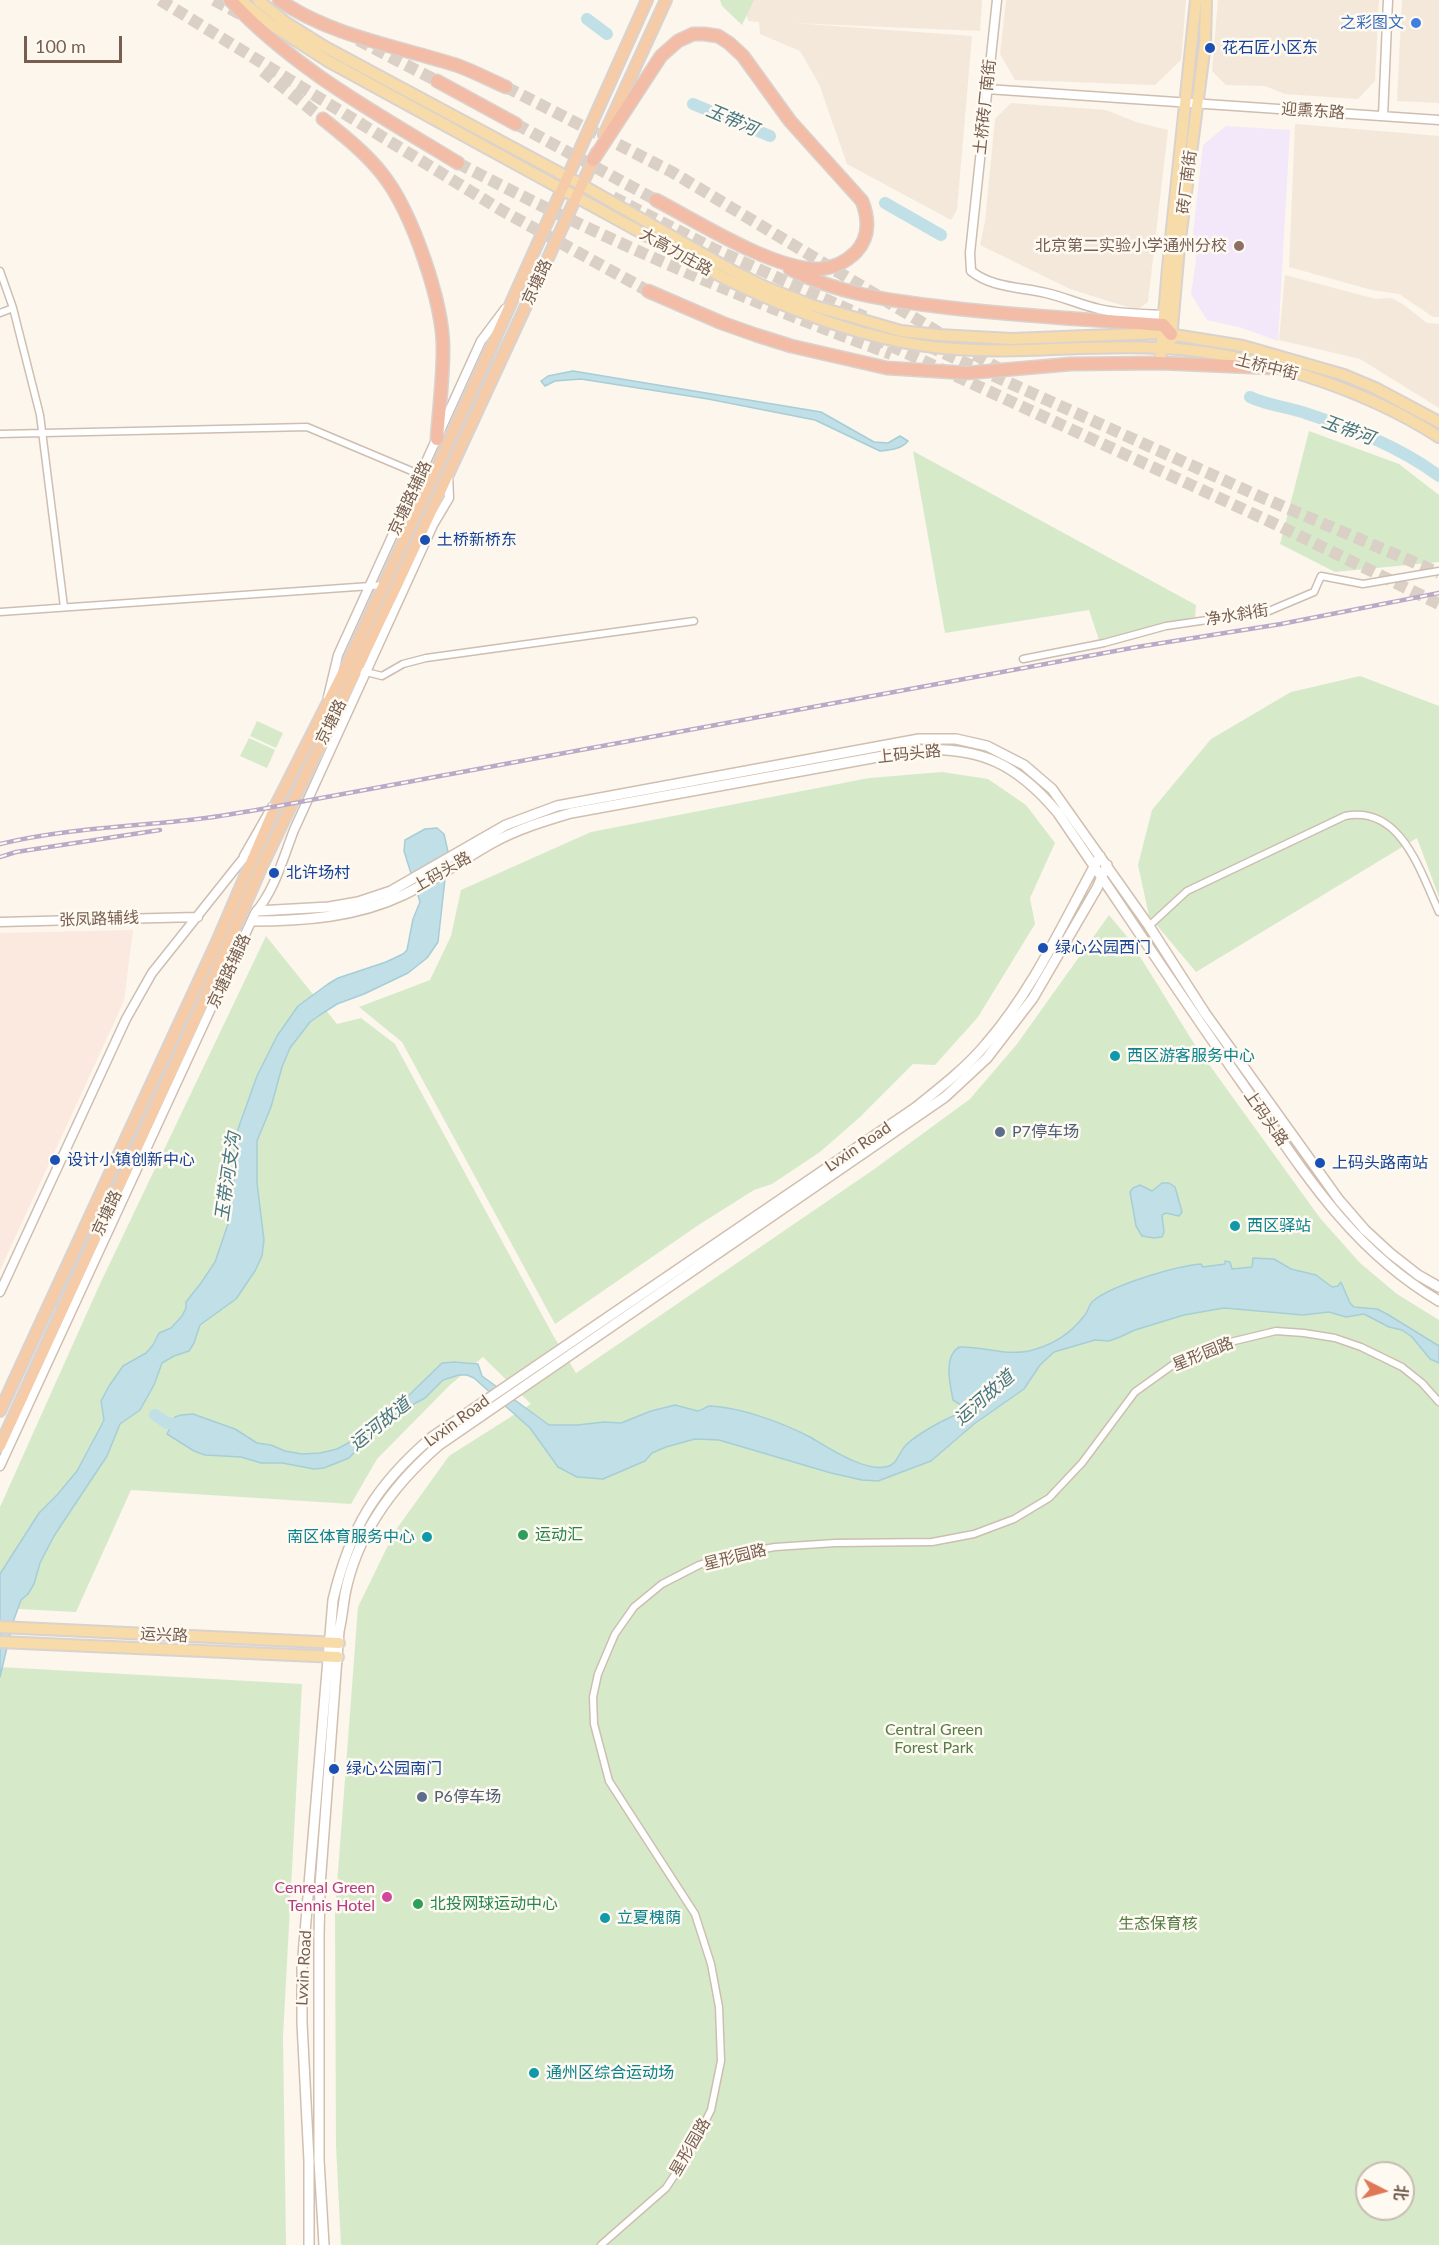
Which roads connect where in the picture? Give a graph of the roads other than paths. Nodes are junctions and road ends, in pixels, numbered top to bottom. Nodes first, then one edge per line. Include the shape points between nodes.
1 (230, 0) edge
2 (240, 0) edge
3 (258, 0) edge
4 (279, 0) edge
5 (647, 0) edge
6 (666, 0) edge
7 (997, 0) edge
8 (1196, 0) edge
9 (1206, 0) edge
10 (1388, 0) edge
11 (437, 81) tunnel mouth
12 (506, 87) tunnel mouth
13 (987, 89) junction
14 (1192, 102) junction
15 (1383, 116) junction
16 (323, 119) tunnel mouth
17 (1439, 120) edge
18 (516, 124) tunnel mouth
19 (593, 159) junction
20 (458, 163) tunnel mouth
21 (568, 178) junction
22 (582, 185) junction
23 (563, 189) junction
24 (576, 197) junction
25 (656, 200) tunnel mouth
26 (761, 255) junction
27 (0, 271) edge
28 (648, 291) tunnel mouth
29 (514, 297) junction
30 (13, 308) junction
31 (0, 313) edge
32 (1165, 327) junction
33 (1166, 348) junction
34 (1165, 363) junction
35 (1275, 368) junction
36 (1439, 422) edge
37 (42, 433) junction
38 (0, 434) edge
39 (1439, 437) edge
40 (437, 439) junction
41 (448, 474) junction
42 (421, 475) junction
43 (408, 502) junction
44 (405, 537) junction
45 (1439, 571) edge
46 (382, 585) junction
47 (397, 585) junction
48 (369, 588) junction
49 (64, 607) junction
50 (0, 612) edge
51 (694, 621) dead end
52 (1023, 659) dead end
53 (361, 671) junction
54 (325, 708) junction
55 (281, 795) junction
56 (604, 802) junction
57 (1076, 831) junction
58 (258, 846) junction
59 (1100, 856) junction
60 (242, 860) junction
61 (1094, 866) junction
62 (1107, 866) junction
63 (1102, 877) junction
64 (1132, 902) junction
65 (1123, 908) junction
66 (257, 911) junction
67 (1439, 912) edge
68 (198, 917) junction
69 (252, 921) junction
70 (0, 922) edge
71 (1149, 926) junction
72 (1339, 1200) junction
73 (1332, 1210) junction
74 (1390, 1253) junction
75 (1384, 1262) junction
76 (1439, 1287) edge
77 (0, 1292) edge
78 (1439, 1301) edge
79 (1439, 1402) edge
80 (0, 1411) edge
81 (0, 1446) edge
82 (0, 1466) edge
83 (0, 1627) edge
84 (6, 1642) edge
85 (333, 1643) junction
86 (332, 1657) junction
87 (309, 2245) edge
88 (324, 2245) edge
89 (601, 2245) edge

1 - 20 highway via 272,42 324,81
2 - 23 main road, 大高力庄路 via 272,26 326,60
3 - 21 main road, 大高力庄路 via 325,47
4 - 12 highway via 321,23 394,49 456,65
5 - 21 highway, 京塘路
6 - 19 highway, 京塘路
7 - 13 street, 土桥砖厂南街
8 - 14 main road, 砖厂南街
9 - 14 main road, 砖厂南街 via 1204,48
10 - 15 street
11 - 18 highway
13 - 14 street, 迎熏东路
13 - 32 street, 土桥砖厂南街 via 971,272 995,283 1059,296
14 - 15 street, 迎熏东路
14 - 32 main road, 砖厂南街
14 - 32 main road, 砖厂南街 via 1179,247
15 - 17 street, 迎熏东路
16 - 40 highway via 363,152 384,176 404,208 418,245 441,323
19 - 22 highway, 京塘路
19 - 26 highway via 661,56 678,40 693,34 718,36 743,56 790,120 862,201 866,212 864,240 842,263 808,268
21 - 22 main road, 大高力庄路
21 - 23 highway, 京塘路
22 - 24 highway, 京塘路
22 - 32 main road, 大高力庄路 via 765,287 890,328 1012,339
23 - 24 main road, 大高力庄路
23 - 29 highway, 京塘路
24 - 33 main road, 大高力庄路 via 757,294 887,339 973,349
24 - 41 highway, 京塘路
25 - 26 highway
26 - 32 highway via 840,290 873,298
27 - 30 street
28 - 34 highway via 756,335 887,368 967,373 1071,364
29 - 40 street, 京塘路辅路 via 481,341
29 - 44 highway, 京塘路
30 - 31 street
30 - 37 street
32 - 33 main road, 砖厂南街
32 - 36 main road, 大高力庄路 via 1313,364 1374,388
33 - 34 main road, 砖厂南街
33 - 35 main road, 土桥中街
34 - 35 highway
35 - 39 main road, 土桥中街 via 1368,400
37 - 38 street
37 - 42 street via 307,427
37 - 49 street
40 - 42 street, 京塘路辅路
41 - 47 highway, 京塘路
41 - 53 street, 京塘路辅路 via 449,498
42 - 43 street, 京塘路辅路
43 - 44 highway
43 - 48 street, 京塘路辅路
44 - 46 highway, 京塘路
45 - 52 street, 净水斜街 via 1363,584 1321,576 1314,592 1269,611 1166,626
46 - 47 street
46 - 48 street
46 - 54 highway, 京塘路
47 - 53 highway, 京塘路
48 - 49 street
48 - 54 street, 京塘路辅路 via 338,655
49 - 50 street
51 - 53 street via 426,658 403,664 382,676
53 - 66 street, 京塘路辅路 via 280,867
53 - 81 highway, 京塘路 via 237,921
54 - 55 highway, 京塘路
55 - 58 highway, 京塘路
55 - 60 street
56 - 57 main road, 上码头路 via 937,738 987,746 1024,765 1052,789
56 - 66 main road, 上码头路 via 557,806 506,825 391,891 358,902
56 - 69 main road, 上码头路 via 517,831 402,896 361,910 306,920
57 - 59 main road, 上码头路
57 - 61 main road, 上码头路
58 - 60 street
58 - 80 highway, 京塘路
59 - 61 main road, Lvxin Road
59 - 62 main road, 上码头路
60 - 68 street
61 - 63 main road, 上码头路
61 - 85 main road, Lvxin Road via 1008,1016 986,1044 942,1086 432,1437 390,1476 351,1541 339,1575 333,1600
62 - 63 main road, Lvxin Road
62 - 64 main road, 上码头路
63 - 65 main road, 上码头路
63 - 85 main road, Lvxin Road via 1033,998 987,1058 945,1097 439,1445 413,1468 383,1503 366,1533 354,1560
64 - 65 main road
64 - 71 main road, 上码头路
65 - 73 main road, 上码头路
66 - 69 street, 京塘路辅路
67 - 71 street via 1408,846 1376,817 1358,813 1188,891
68 - 70 street, 张凤路辅线
68 - 77 street via 152,973 126,1019
69 - 82 street, 京塘路辅路
71 - 72 main road, 上码头路 via 1206,1014
72 - 73 main road via 1338,1207
72 - 74 main road, 上码头路
73 - 75 main road, 上码头路
74 - 75 main road
74 - 76 main road, 上码头路
75 - 78 main road, 上码头路
79 - 89 street, 星形园路 via 1402,1367 1335,1338 1276,1331 1218,1345 1173,1364 1135,1392 1069,1477 1048,1498 1014,1519 974,1534 932,1542 835,1543 730,1555 662,1584 634,1607 615,1634 598,1674 593,1697 594,1724 609,1781 695,1914 711,1964 721,2061 711,2110 690,2152 666,2188
83 - 85 main road, 运兴路
84 - 86 main road, 运兴路
85 - 86 main road, Lvxin Road
86 - 87 main road, Lvxin Road via 302,1968
86 - 88 main road, Lvxin Road via 319,1936

